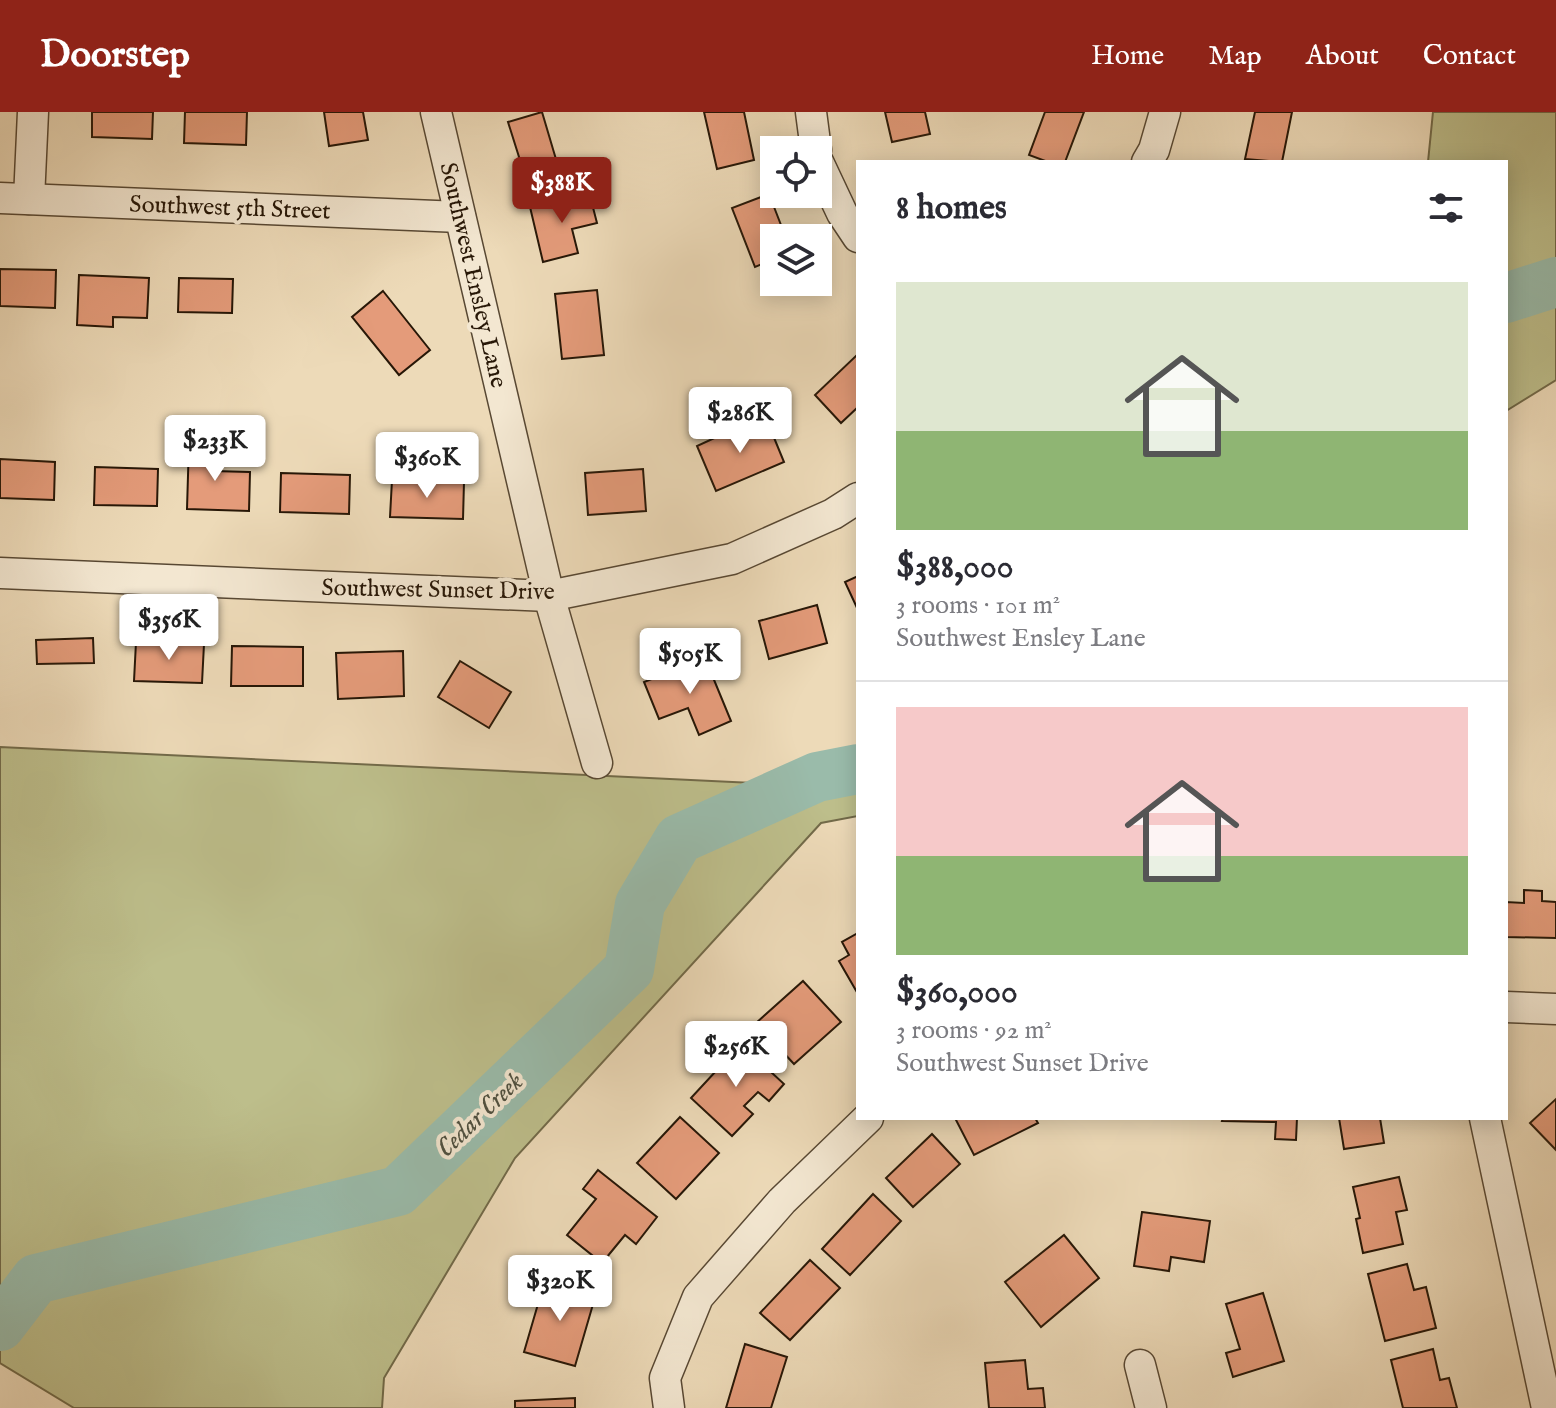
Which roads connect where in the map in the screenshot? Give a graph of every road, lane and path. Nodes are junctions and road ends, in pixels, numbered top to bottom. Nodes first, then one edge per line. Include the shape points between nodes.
1 (33, 112) edge
2 (436, 112) edge
3 (811, 112) edge
4 (1165, 112) edge
5 (814, 136) edge
6 (1148, 160) edge
7 (832, 192) edge
8 (15, 198) edge
9 (460, 217) junction
10 (856, 234) edge
11 (856, 499) edge
12 (0, 573) edge
13 (549, 596) junction
14 (597, 763) dead end
15 (1508, 1007) edge
16 (1556, 1009) edge
17 (866, 1120) edge
18 (1485, 1120) edge
19 (1140, 1365) dead end
20 (669, 1408) edge
21 (1151, 1408) edge
22 (1547, 1408) edge

1 - 8 street
2 - 9 street, Southwest Ensley Lane
3 - 5 street
4 - 6 street
7 - 10 street
8 - 9 street, Southwest 5th Street
9 - 13 street, Southwest Ensley Lane
11 - 13 street, Southwest Sunset Drive via 732,559
12 - 13 street, Southwest Sunset Drive
13 - 14 street, Southwest Ensley Lane
15 - 16 street
17 - 20 street via 782,1201 698,1297 665,1378
18 - 22 street
19 - 21 street

